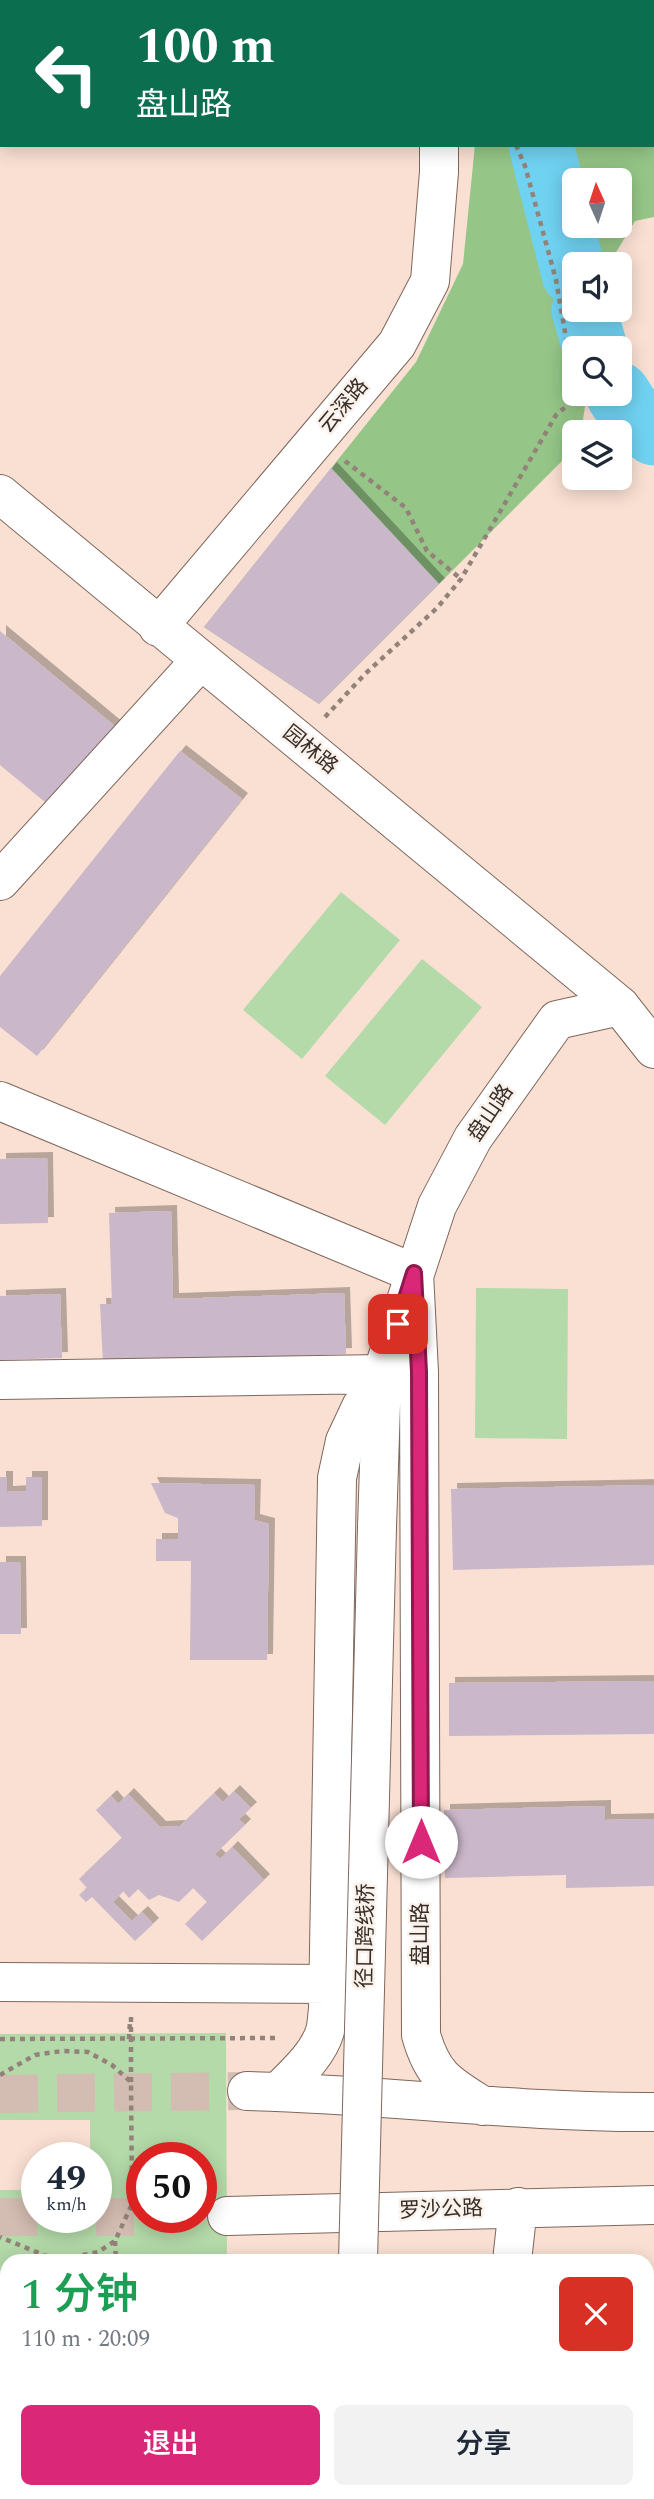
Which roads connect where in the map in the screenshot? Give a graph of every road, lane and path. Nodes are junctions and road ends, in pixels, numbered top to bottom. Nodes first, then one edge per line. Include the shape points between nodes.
1 (439, 147) edge
2 (517, 147) edge
3 (566, 336) edge
4 (567, 406) edge
5 (317, 439) junction
6 (0, 494) edge
7 (461, 579) junction
8 (158, 627) junction
9 (200, 661) junction
10 (301, 743) junction
11 (0, 881) edge
12 (620, 1006) junction
13 (654, 1023) edge
14 (654, 1049) edge
15 (0, 1101) edge
16 (414, 1273) junction
17 (382, 1374) junction
18 (0, 1380) edge
19 (377, 1527) joint
20 (0, 1982) edge
21 (328, 1984) junction
22 (288, 2035) dead end
23 (0, 2039) edge
24 (129, 2039) junction
25 (0, 2076) edge
26 (131, 2082) junction
27 (483, 2106) junction
28 (654, 2112) edge
29 (654, 2205) edge
30 (518, 2207) junction
31 (227, 2216) dead end
32 (0, 2237) edge
33 (115, 2241) junction
34 (41, 2254) edge
35 (88, 2254) edge
36 (116, 2254) edge
37 (358, 2254) edge
38 (513, 2254) edge

1 - 5 street, 云深路 via 430,281 397,344
2 - 3 path via 556,280
4 - 7 path via 556,415
5 - 7 path via 406,508 427,551
5 - 8 street, 云深路
6 - 8 street, 园林路
7 - 10 path
8 - 9 street, 园林路
9 - 10 street, 园林路
9 - 11 street
10 - 12 street, 园林路
12 - 13 street, 园林路
12 - 14 street, 园林路
12 - 16 street, 盘山路 via 557,1020 473,1138 437,1206
15 - 16 street
16 - 17 street, 盘山路
16 - 27 street, 盘山路 via 419,1372 421,2035 427,2057 445,2082
17 - 18 street
17 - 19 street, 盘山路
17 - 21 street via 345,1441 337,1478
19 - 37 street, 径口跨线桥, bridge
20 - 21 street
21 - 27 street via 325,2032 317,2048 298,2072 262,2091
22 - 24 path
23 - 24 path
24 - 26 path, bridge via 131,2017
25 - 26 path, bridge via 35,2055 88,2052
26 - 33 path, bridge via 132,2204
27 - 28 street
29 - 30 street, 罗沙公路
30 - 31 street, 罗沙公路
30 - 38 street
32 - 34 path, bridge
33 - 35 path, bridge
33 - 36 path

